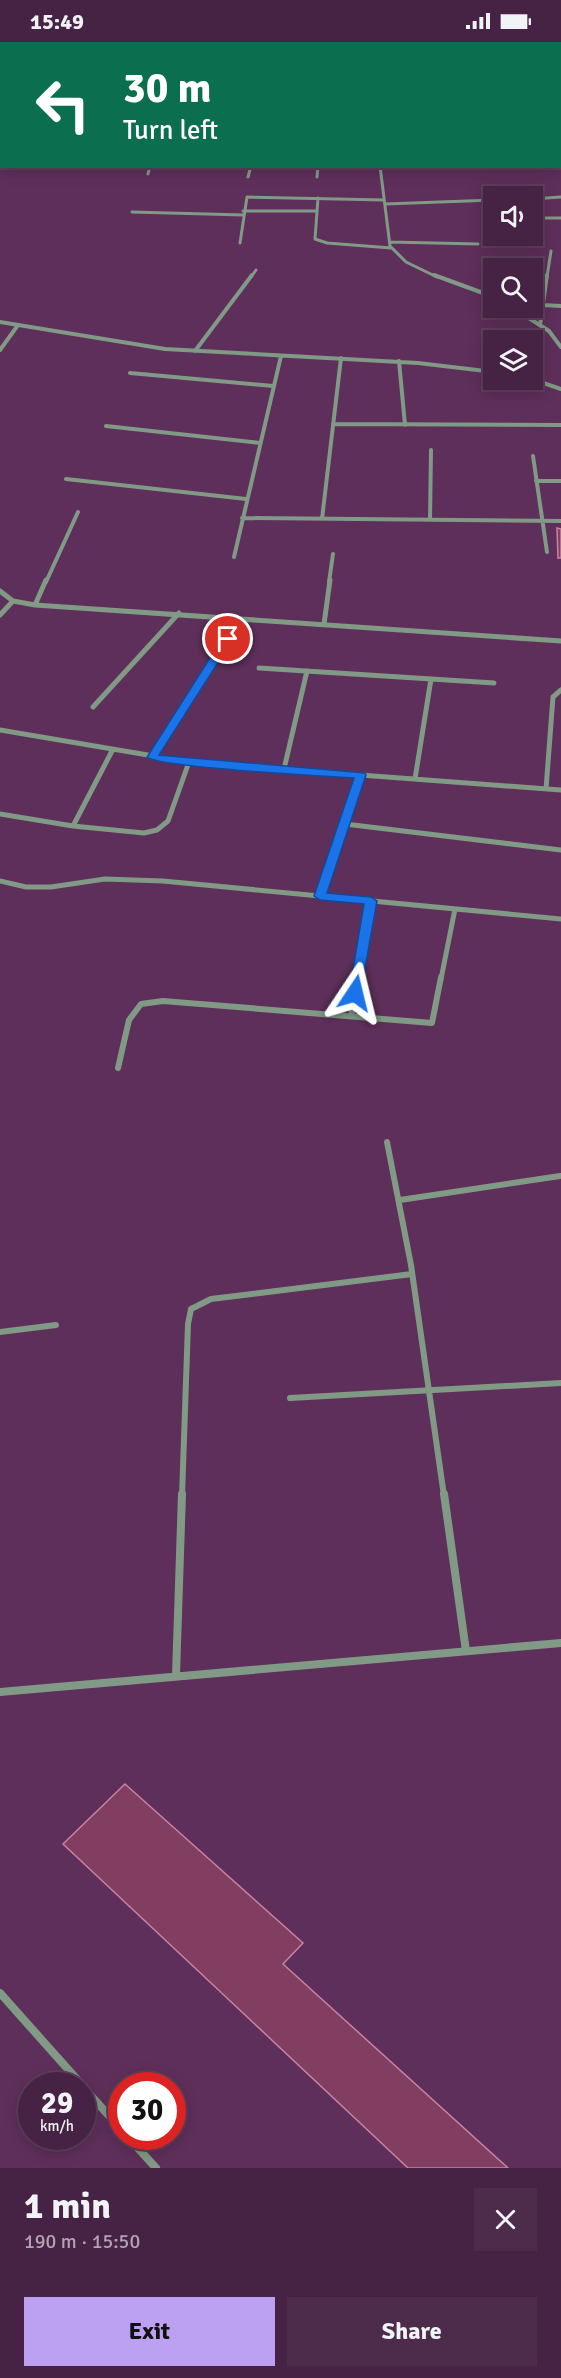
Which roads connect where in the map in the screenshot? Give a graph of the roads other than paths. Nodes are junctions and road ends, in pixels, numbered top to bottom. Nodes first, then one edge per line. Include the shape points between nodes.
1 (150, 168) edge
2 (250, 168) edge
3 (318, 168) edge
4 (380, 168) edge
5 (148, 174) dead end
6 (248, 177) dead end
7 (317, 177) dead end
8 (561, 197) edge
9 (318, 198) junction
10 (543, 198) edge
11 (483, 200) edge
12 (385, 202) junction
13 (315, 211) junction
14 (132, 212) dead end
15 (243, 213) junction
16 (561, 218) edge
17 (543, 219) edge
18 (390, 242) junction
19 (240, 243) dead end
20 (477, 244) dead end
21 (390, 248) junction
22 (551, 251) dead end
23 (256, 270) dead end
24 (483, 293) edge
25 (543, 305) joint
26 (561, 306) edge
27 (529, 318) edge
28 (541, 318) edge
29 (0, 322) edge
30 (18, 325) junction
31 (540, 325) junction
32 (561, 347) edge
33 (0, 350) edge
34 (195, 351) junction
35 (282, 356) junction
36 (341, 358) junction
37 (399, 361) junction
38 (483, 371) edge
39 (130, 373) dead end
40 (543, 383) edge
41 (273, 386) junction
42 (561, 389) edge
43 (333, 424) junction
44 (405, 425) junction
45 (561, 425) edge
46 (106, 426) dead end
47 (260, 443) junction
48 (431, 450) dead end
49 (533, 456) dead end
50 (66, 479) dead end
51 (536, 481) junction
52 (561, 481) edge
53 (246, 499) junction
54 (78, 512) dead end
55 (242, 518) junction
56 (322, 519) junction
57 (430, 520) junction
58 (541, 520) junction
59 (561, 520) edge
60 (547, 552) dead end
61 (333, 554) dead end
62 (234, 557) dead end
63 (0, 591) edge
64 (13, 601) junction
65 (35, 604) junction
66 (179, 613) junction
67 (0, 615) edge
68 (324, 624) junction
69 (228, 639) dead end
70 (561, 641) edge
71 (259, 668) dead end
72 (307, 671) junction
73 (431, 679) junction
74 (494, 683) dead end
75 (561, 690) edge
76 (93, 707) dead end
77 (0, 730) edge
78 (112, 751) junction
79 (152, 757) junction
80 (189, 762) junction
81 (284, 769) junction
82 (361, 775) junction
83 (415, 779) junction
84 (546, 789) junction
85 (561, 790) edge
86 (0, 814) edge
87 (345, 824) junction
88 (73, 826) junction
89 (561, 850) edge
90 (0, 881) edge
91 (320, 896) junction
92 (371, 901) junction
93 (455, 909) junction
94 (561, 919) edge
95 (351, 1016) junction
96 (118, 1068) dead end
97 (387, 1142) dead end
98 (560, 1176) dead end
99 (400, 1200) junction
100 (412, 1274) junction
101 (56, 1325) dead end
102 (0, 1332) edge
103 (561, 1383) edge
104 (429, 1392) junction
105 (290, 1398) dead end
106 (561, 1643) edge
107 (466, 1651) junction
108 (176, 1675) junction
109 (0, 1692) edge
110 (0, 1993) edge
111 (70, 2072) edge
112 (96, 2101) edge
113 (108, 2114) edge
114 (140, 2150) edge
115 (156, 2168) edge

1 - 5 street
2 - 6 street
3 - 7 street
4 - 12 street
8 - 10 street
9 - 12 street
9 - 13 street
9 - 15 street via 247,197
11 - 12 street
12 - 18 street
13 - 15 street
13 - 21 street via 315,239 320,242
14 - 15 street
15 - 19 street
16 - 17 street
18 - 20 street
18 - 21 street
21 - 24 street via 406,262
22 - 25 street
23 - 34 street
25 - 26 street
27 - 31 street
28 - 31 street
29 - 30 street
30 - 33 street
30 - 34 street
31 - 32 street
34 - 35 street
35 - 36 street
35 - 41 street
36 - 37 street
36 - 43 street
37 - 38 street
37 - 44 street
39 - 41 street
40 - 42 street
41 - 47 street
43 - 44 street
43 - 56 street
44 - 45 street
46 - 47 street
47 - 53 street
48 - 57 street
49 - 51 street
50 - 53 street
51 - 52 street
51 - 58 street
53 - 55 street
54 - 65 street
55 - 56 street
55 - 62 street
56 - 57 street
57 - 58 street
58 - 59 street
58 - 60 street
61 - 68 street
63 - 64 street
64 - 65 street
64 - 67 street
65 - 66 street
66 - 68 street
66 - 76 street
68 - 70 street
69 - 79 street
71 - 72 street
72 - 73 street
72 - 81 street
73 - 74 street
73 - 83 street
75 - 84 street via 553,698
77 - 78 street
78 - 79 street
78 - 88 street
79 - 80 street
80 - 81 street
80 - 88 street via 168,821 157,830 144,833
81 - 82 street
82 - 83 street
82 - 87 street
83 - 84 street
84 - 85 street
86 - 88 street
87 - 89 street
87 - 91 street
90 - 91 street via 35,887 105,879 151,881
91 - 92 street
92 - 93 street
92 - 95 street
93 - 94 street
93 - 95 street via 432,1023
95 - 96 street via 163,1001 141,1004 129,1020
97 - 99 street
98 - 99 street
99 - 100 street
100 - 104 street
100 - 108 street via 211,1299 191,1309
101 - 102 street
103 - 104 street
104 - 105 street
104 - 107 street
106 - 107 street
107 - 108 street
108 - 109 street
110 - 111 street
112 - 113 street
114 - 115 street

